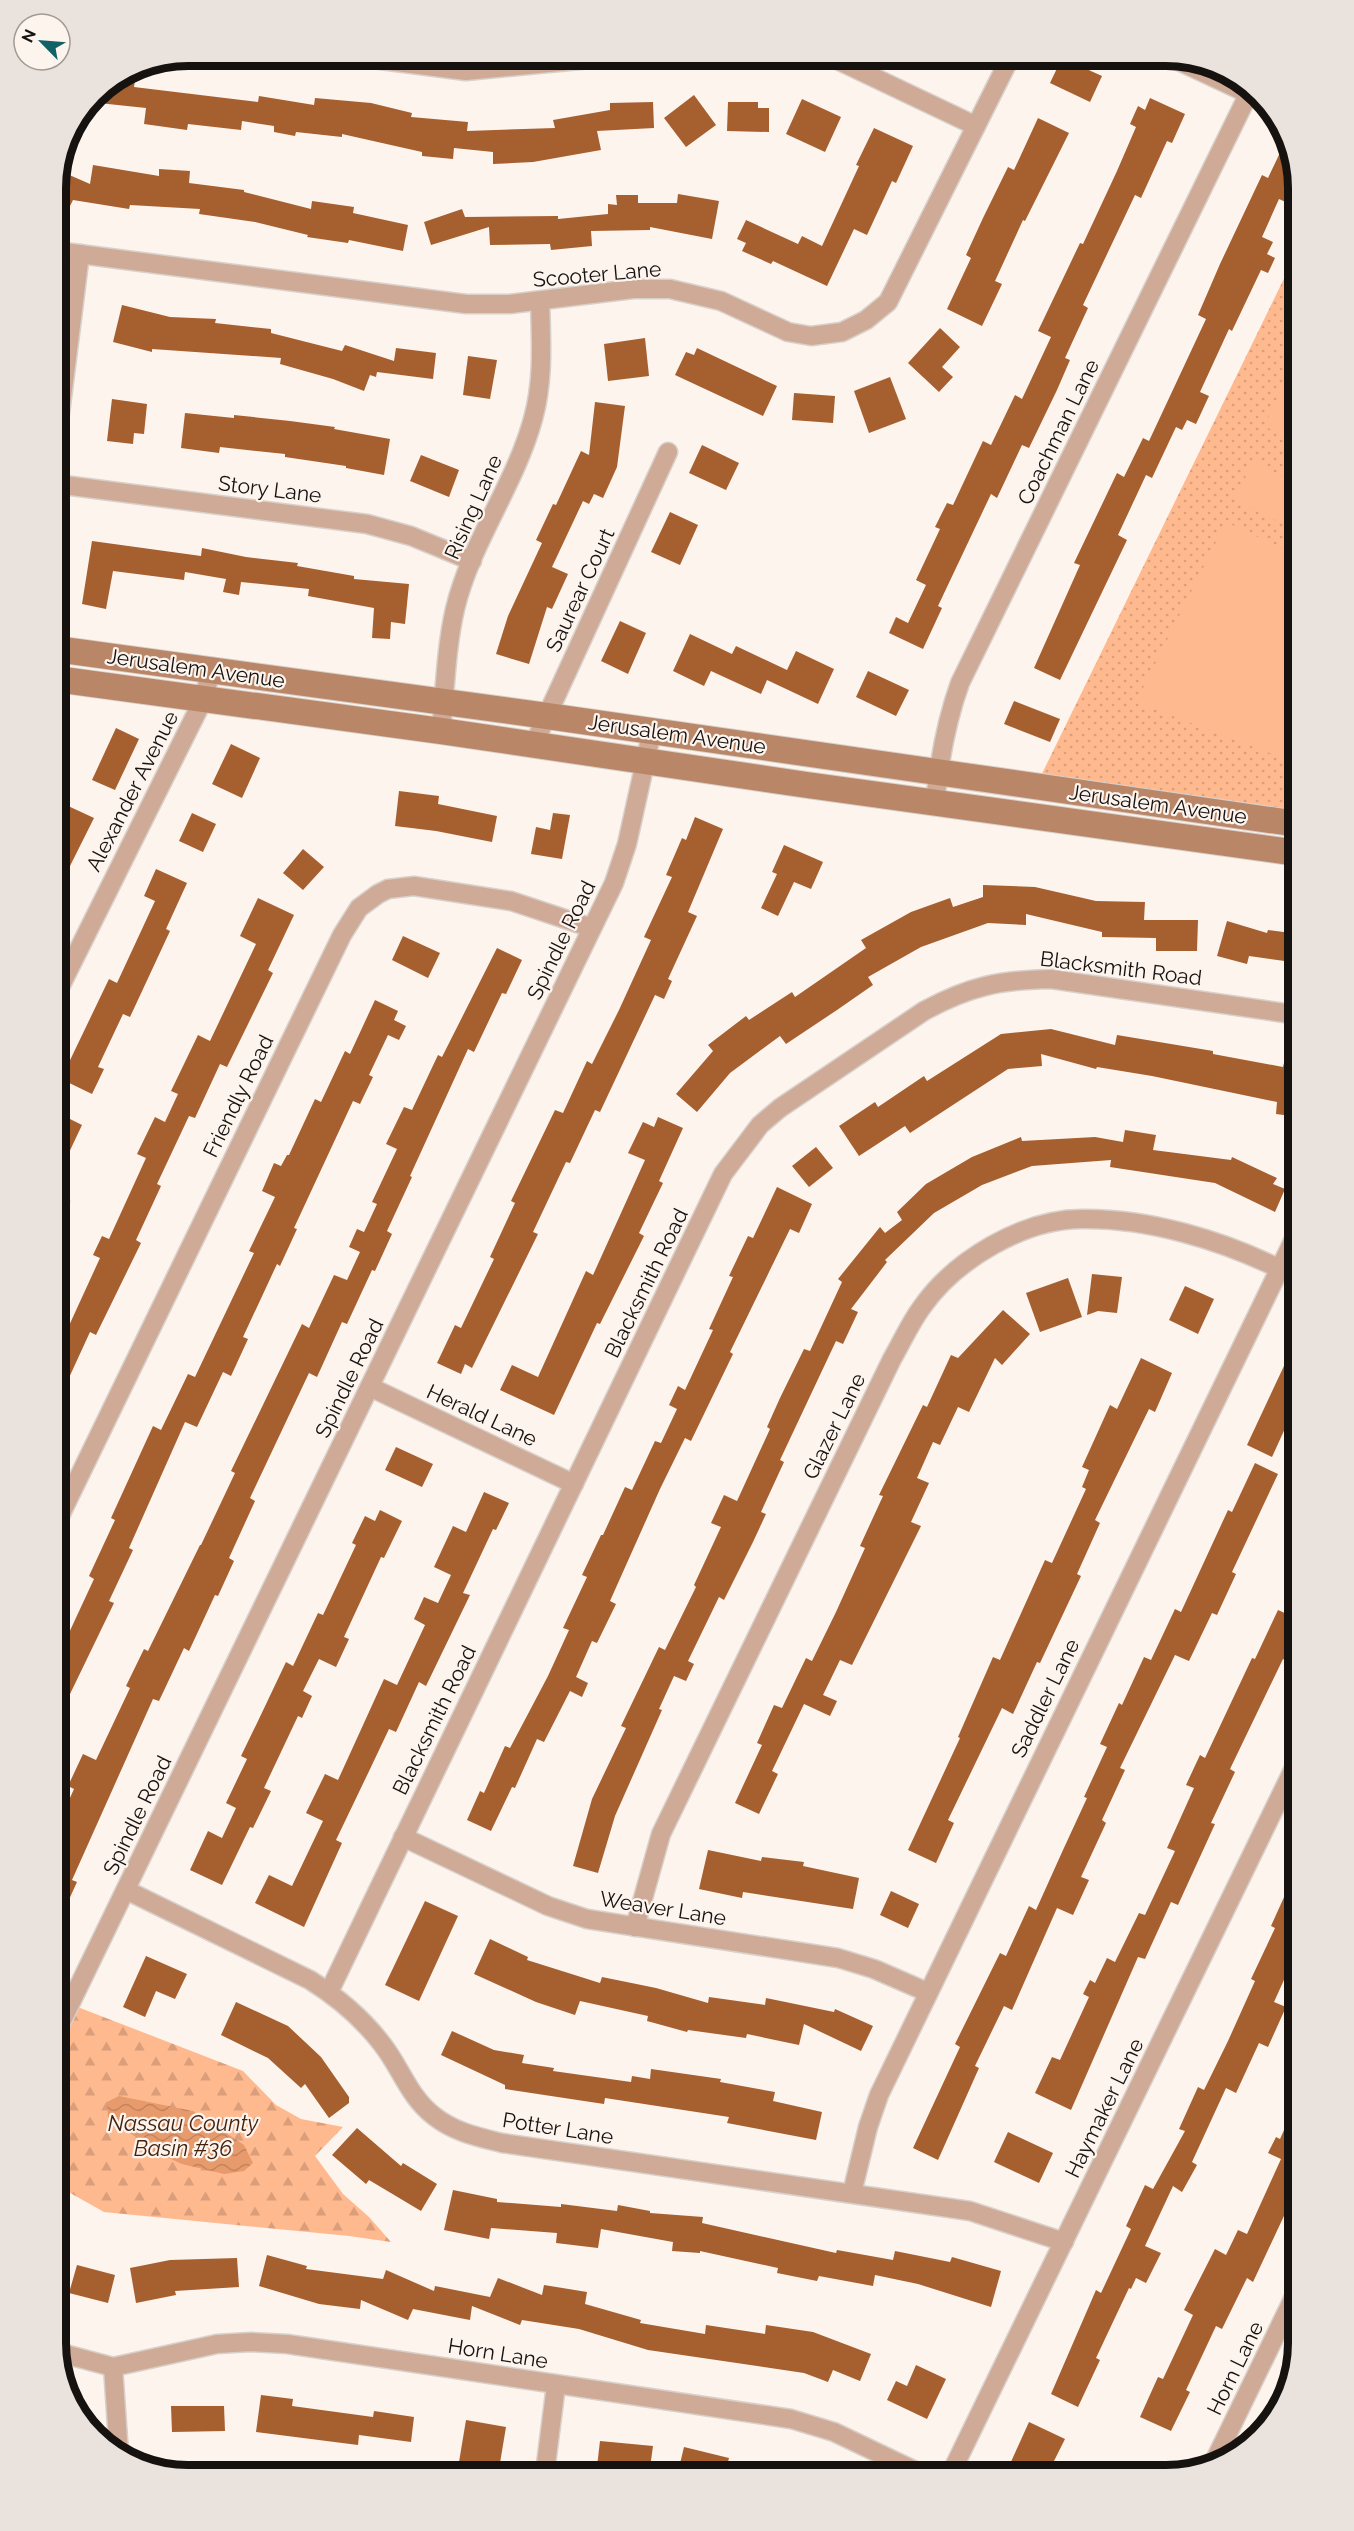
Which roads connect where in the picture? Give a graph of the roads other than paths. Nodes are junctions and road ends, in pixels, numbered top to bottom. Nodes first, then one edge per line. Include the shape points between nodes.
1 (433, 66) edge
2 (502, 66) edge
3 (850, 66) edge
4 (1006, 66) edge
5 (1201, 71) edge
6 (1224, 81) edge
7 (1248, 98) edge
8 (976, 126) junction
9 (66, 252) edge
10 (80, 254) junction
11 (540, 301) junction
12 (66, 365) edge
13 (668, 452) dead end
14 (66, 485) edge
15 (472, 561) junction
16 (66, 650) edge
17 (211, 670) junction
18 (66, 680) edge
19 (204, 698) junction
20 (444, 702) junction
21 (548, 716) junction
22 (441, 731) junction
23 (652, 731) junction
24 (533, 746) junction
25 (644, 762) junction
26 (938, 772) junction
27 (935, 803) junction
28 (1288, 822) edge
29 (1288, 851) edge
30 (592, 928) junction
31 (66, 975) edge
32 (1288, 1013) edge
33 (1288, 1253) edge
34 (1280, 1269) junction
35 (370, 1387) junction
36 (574, 1484) junction
37 (66, 1503) edge
38 (1288, 1783) edge
39 (403, 1837) junction
40 (126, 1890) junction
41 (635, 1927) junction
42 (329, 1992) junction
43 (927, 1992) junction
44 (66, 2013) edge
45 (852, 2193) junction
46 (1064, 2242) junction
47 (1288, 2311) edge
48 (66, 2355) edge
49 (113, 2367) junction
50 (556, 2385) junction
51 (117, 2442) edge
52 (1218, 2453) edge
53 (546, 2465) edge
54 (903, 2465) edge
55 (955, 2465) edge

1 - 2 street via 466,70
3 - 8 street
4 - 8 street, Scooter Lane
5 - 6 street
7 - 26 street, Coachman Lane via 960,683 948,719
8 - 11 street, Scooter Lane via 888,302 866,320 842,332 811,336 788,332 721,301 670,289 633,289
9 - 10 street, Scooter Lane
10 - 11 street, Scooter Lane via 466,304
10 - 12 street
11 - 15 street, Rising Lane via 542,358 533,418
13 - 21 street, Saurear Court
14 - 15 street, Story Lane via 368,524 411,536
15 - 20 street, Rising Lane via 455,608
16 - 17 main road, Jerusalem Avenue
17 - 19 street, Alexander Avenue
17 - 20 main road, Jerusalem Avenue
18 - 19 main road, Jerusalem Avenue
19 - 22 main road, Jerusalem Avenue
19 - 31 street, Alexander Avenue
20 - 21 main road, Jerusalem Avenue
20 - 22 street, Rising Lane
21 - 23 main road, Jerusalem Avenue
21 - 24 street, Saurear Court
22 - 24 main road, Jerusalem Avenue
23 - 25 street, Spindle Road
23 - 26 main road, Jerusalem Avenue
24 - 25 main road, Jerusalem Avenue
25 - 27 main road, Jerusalem Avenue
25 - 30 street, Spindle Road via 627,844
26 - 27 street, Coachman Lane
26 - 28 main road, Jerusalem Avenue
27 - 29 main road, Jerusalem Avenue
30 - 35 street, Spindle Road
30 - 37 street, Friendly Road via 511,901 414,886 388,889 359,908 336,945
32 - 36 street, Blacksmith Road via 1051,979 986,984 924,1011 780,1107 735,1156
33 - 34 street, Saddler Lane
34 - 41 street, Glazer Lane via 1207,1238 1081,1219 1045,1224 999,1241 969,1260 939,1287 921,1307 892,1359 661,1834
34 - 43 street, Saddler Lane
35 - 36 street, Herald Lane
35 - 40 street, Spindle Road
36 - 39 street, Blacksmith Road
38 - 46 street, Haymaker Lane
39 - 41 street, Weaver Lane via 548,1906 587,1919
39 - 42 street, Blacksmith Road
40 - 42 street, Potter Lane
40 - 44 street, Spindle Road
41 - 43 street, Weaver Lane via 838,1958
42 - 45 street, Potter Lane via 383,2045 413,2095 434,2116 462,2132 502,2143
43 - 45 street, Saddler Lane via 879,2095
45 - 46 street, Potter Lane via 970,2211
46 - 55 street, Haymaker Lane
47 - 52 street, Horn Lane
48 - 49 street, Horn Lane
49 - 50 street, Horn Lane via 217,2344 251,2342 287,2344
49 - 51 street
50 - 53 street
50 - 54 street, Horn Lane via 791,2419 834,2432

